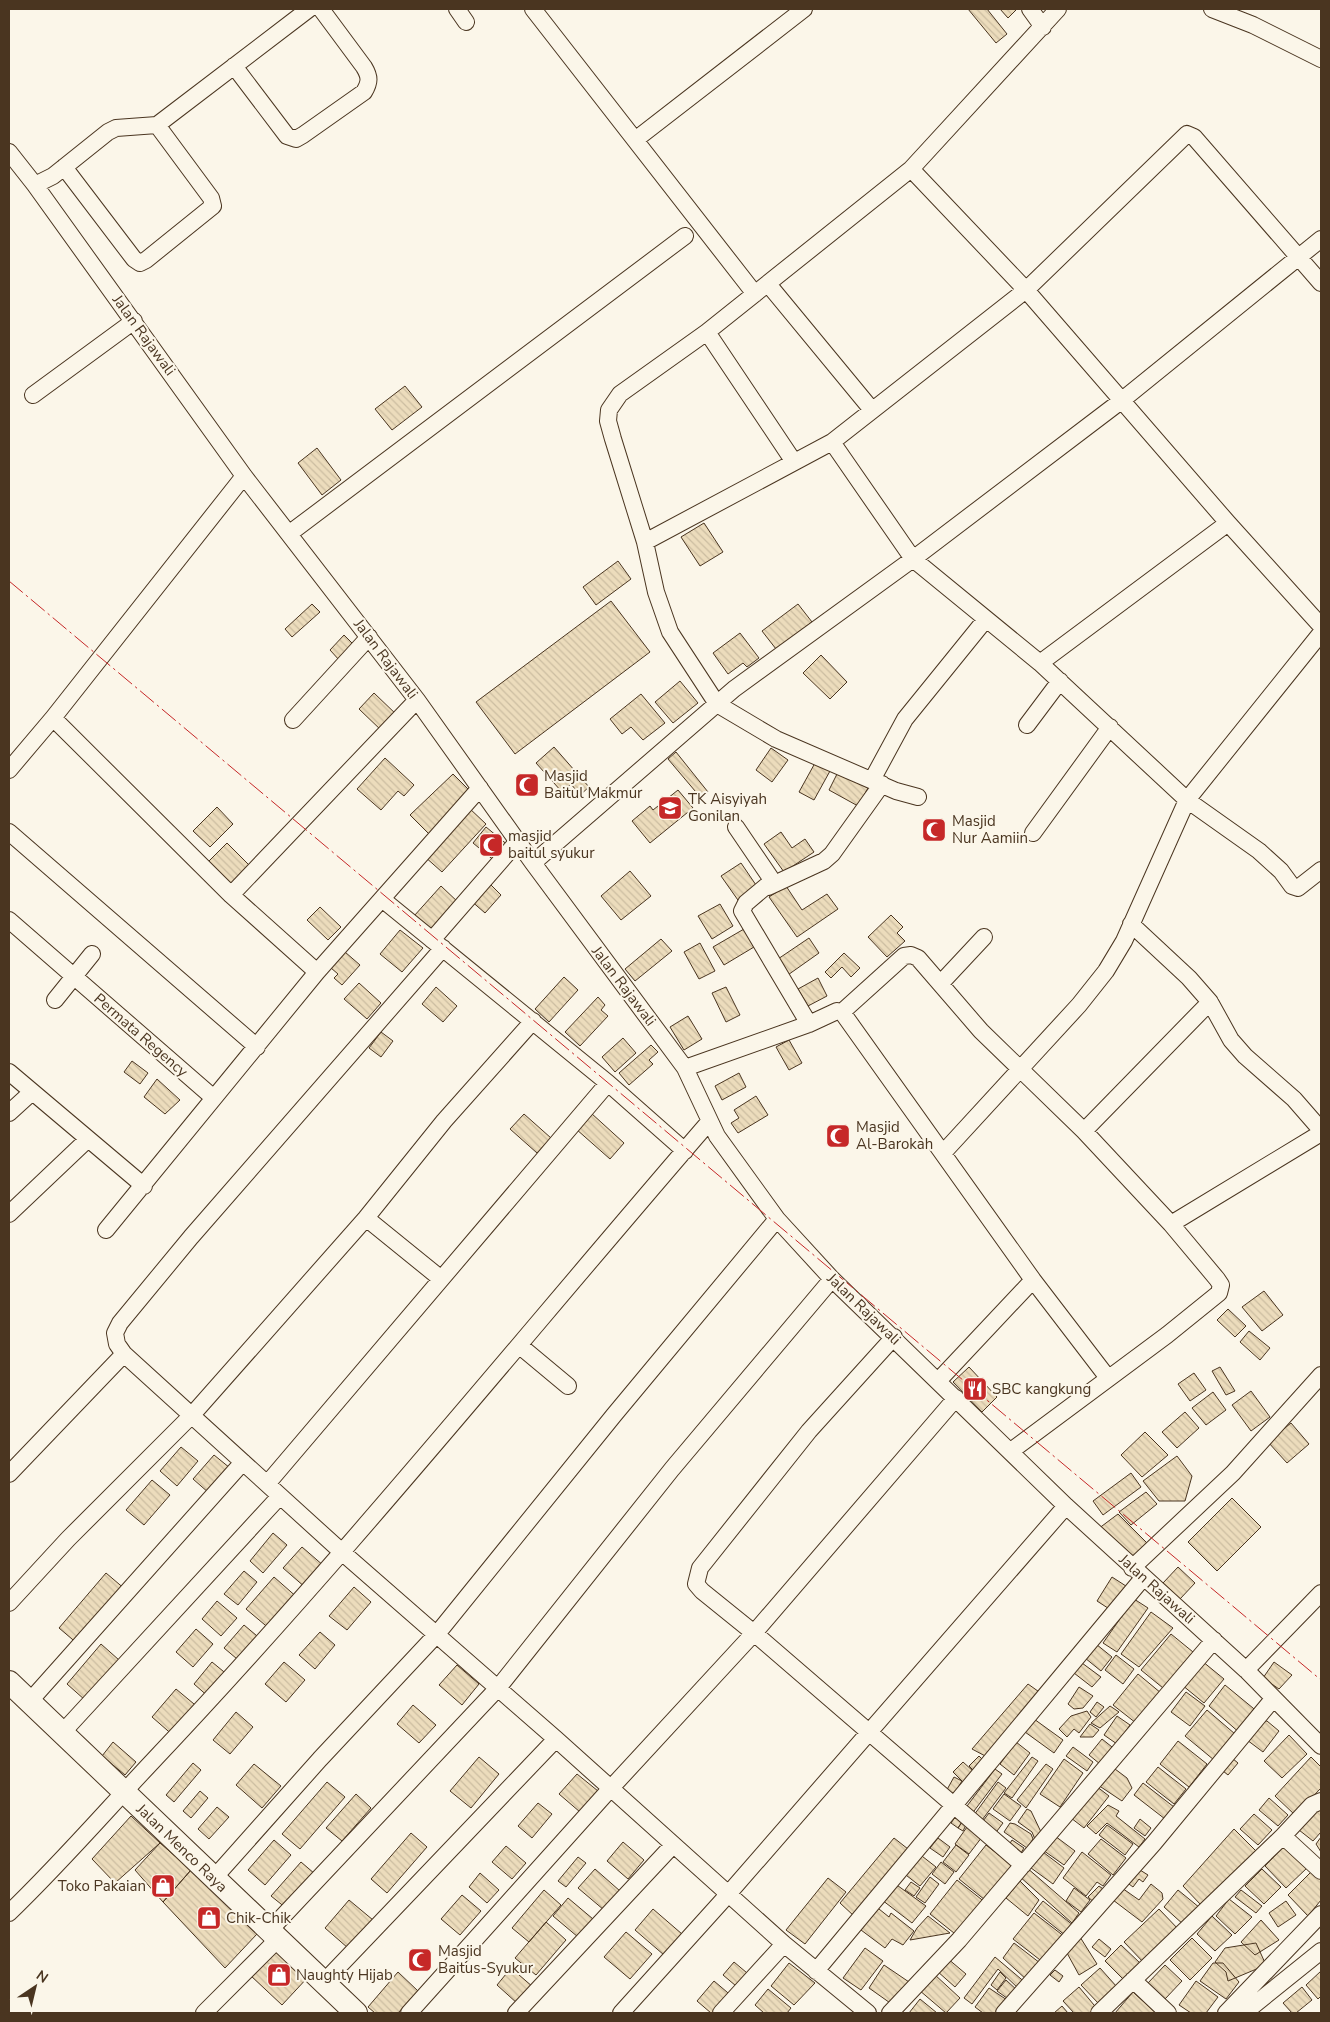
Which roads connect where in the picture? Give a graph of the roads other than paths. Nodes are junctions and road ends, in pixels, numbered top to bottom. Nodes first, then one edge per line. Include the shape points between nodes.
1 (309, 9) edge
2 (321, 9) edge
3 (804, 9) edge
4 (1030, 9) edge
5 (1058, 9) edge
6 (1212, 9) edge
7 (541, 11) edge
8 (1043, 27) junction
9 (1321, 59) edge
10 (234, 66) junction
11 (157, 125) junction
12 (636, 140) junction
13 (9, 152) edge
14 (64, 167) junction
15 (911, 169) junction
16 (35, 185) junction
17 (685, 236) dead end
18 (1321, 239) edge
19 (1300, 258) junction
20 (1321, 283) edge
21 (761, 289) junction
22 (1026, 290) junction
23 (134, 322) junction
24 (707, 332) junction
25 (33, 395) dead end
26 (1121, 401) junction
27 (872, 410) junction
28 (832, 442) junction
29 (794, 462) junction
30 (244, 476) junction
31 (1228, 523) junction
32 (290, 533) junction
33 (645, 542) junction
34 (913, 559) junction
35 (986, 619) junction
36 (1321, 626) edge
37 (1321, 633) edge
38 (369, 637) junction
39 (1040, 663) junction
40 (1060, 681) junction
41 (417, 700) junction
42 (717, 704) junction
43 (53, 718) junction
44 (293, 720) dead end
45 (1027, 725) dead end
46 (1110, 727) junction
47 (9, 770) edge
48 (877, 782) junction
49 (480, 788) junction
50 (918, 797) dead end
51 (1187, 800) junction
52 (736, 827) dead end
53 (9, 832) edge
54 (1033, 833) dead end
55 (518, 842) junction
56 (533, 863) junction
57 (1321, 870) edge
58 (768, 886) junction
59 (231, 895) junction
60 (382, 899) junction
61 (9, 920) edge
62 (1130, 924) junction
63 (984, 937) dead end
64 (437, 944) junction
65 (92, 954) dead end
66 (317, 972) junction
67 (74, 977) junction
68 (941, 983) junction
69 (54, 1000) dead end
70 (1210, 1002) junction
71 (842, 1012) junction
72 (533, 1021) junction
73 (809, 1024) junction
74 (257, 1047) junction
75 (685, 1068) junction
76 (1020, 1070) junction
77 (9, 1072) edge
78 (608, 1083) junction
79 (32, 1092) junction
80 (208, 1093) dead end
81 (9, 1113) edge
82 (709, 1122) junction
83 (1084, 1131) junction
84 (1321, 1131) edge
85 (87, 1140) junction
86 (684, 1150) junction
87 (943, 1153) junction
88 (144, 1186) junction
89 (9, 1214) edge
90 (366, 1218) junction
91 (777, 1219) junction
92 (1171, 1224) junction
93 (106, 1230) dead end
94 (440, 1278) junction
95 (832, 1279) junction
96 (1033, 1280) junction
97 (894, 1337) junction
98 (520, 1346) junction
99 (124, 1354) junction
100 (1321, 1375) edge
101 (1108, 1378) junction
102 (938, 1381) junction
103 (568, 1386) dead end
104 (956, 1398) junction
105 (192, 1415) junction
106 (1011, 1451) junction
107 (243, 1462) junction
108 (9, 1474) edge
109 (267, 1484) junction
110 (280, 1496) junction
111 (1066, 1506) junction
112 (343, 1553) junction
113 (1137, 1573) junction
114 (1321, 1593) edge
115 (9, 1603) edge
116 (754, 1633) junction
117 (437, 1634) junction
118 (1214, 1640) junction
119 (1246, 1670) junction
120 (9, 1682) edge
121 (498, 1688) junction
122 (1273, 1699) junction
123 (29, 1702) junction
124 (62, 1733) junction
125 (870, 1733) junction
126 (556, 1738) junction
127 (1321, 1746) edge
128 (611, 1788) junction
129 (124, 1792) junction
130 (1321, 1801) edge
131 (954, 1805) junction
132 (1283, 1836) junction
133 (673, 1845) junction
134 (1023, 1864) junction
135 (1321, 1871) edge
136 (214, 1878) junction
137 (728, 1894) junction
138 (9, 1913) edge
139 (1321, 1914) edge
140 (274, 1935) junction
141 (784, 1944) junction
142 (1321, 1951) edge
143 (816, 1971) junction
144 (1133, 1980) junction
145 (324, 1982) junction
146 (204, 2013) edge
147 (356, 2013) edge
148 (409, 2013) edge
149 (516, 2013) edge
150 (622, 2013) edge
151 (721, 2013) edge
152 (868, 2013) edge
153 (890, 2013) edge
154 (1004, 2013) edge
155 (1099, 2013) edge
156 (1168, 2013) edge
157 (1226, 2013) edge
158 (1244, 2013) edge

1 - 10 street
2 - 10 street via 364,67 369,84 364,92 302,136 296,139 287,136
3 - 12 street
4 - 8 street
5 - 8 street
6 - 9 street via 1253,24
7 - 12 street
8 - 15 street
10 - 11 street
11 - 14 street via 116,128
11 - 14 street via 213,206 140,263 134,260
12 - 21 street
13 - 16 street, Jalan Rajawali
14 - 16 street
15 - 21 street
15 - 22 street
16 - 23 street, Jalan Rajawali
17 - 32 street
18 - 19 street
19 - 20 street
19 - 22 street via 1194,137 1186,134
19 - 26 street
21 - 24 street
21 - 27 street
22 - 26 street
22 - 27 street
23 - 25 street
23 - 30 street, Jalan Rajawali
24 - 29 street
24 - 33 street via 620,394 609,410 612,439
26 - 31 street
26 - 34 street
27 - 28 street
28 - 29 street
28 - 34 street
29 - 33 street
30 - 32 street, Jalan Rajawali
30 - 43 street
31 - 36 street
31 - 39 street
32 - 38 street, Jalan Rajawali
33 - 42 street via 656,592 670,632
34 - 35 street
34 - 42 street
35 - 39 street
35 - 48 street via 906,718
37 - 51 street
38 - 41 street, Jalan Rajawali
38 - 44 street
39 - 40 street
40 - 45 street
40 - 46 street
41 - 49 street, Jalan Rajawali
41 - 59 street
42 - 48 street via 776,739
42 - 56 street
43 - 47 street
43 - 59 street
46 - 51 street
46 - 54 street
48 - 50 street
48 - 58 street via 832,854 824,861
49 - 55 street, Jalan Rajawali
49 - 60 street
51 - 57 street via 1259,851 1292,886 1305,885
51 - 62 street
52 - 58 street via 770,877
53 - 74 street
55 - 56 street, Jalan Rajawali
55 - 64 street
56 - 75 street, Jalan Rajawali
58 - 73 street via 746,903 742,911
59 - 66 street
60 - 64 street
60 - 66 street
61 - 67 street, Permata Regency
62 - 70 street via 1190,978
62 - 76 street via 1106,971
63 - 68 street
64 - 72 street
64 - 99 street via 120,1323 115,1333
65 - 67 street
66 - 74 street
67 - 69 street
67 - 80 street, Permata Regency
68 - 71 street via 918,958 904,956
68 - 76 street via 981,1031
70 - 83 street
70 - 84 street via 1231,1040 1294,1098
71 - 73 street via 837,1011
71 - 87 street
72 - 78 street
72 - 90 street via 444,1121
73 - 75 street
74 - 88 street
75 - 82 street, Jalan Rajawali
76 - 83 street
76 - 87 street
77 - 79 street
78 - 86 street
78 - 94 street
79 - 81 street
79 - 85 street
82 - 86 street
82 - 91 street, Jalan Rajawali
83 - 92 street
84 - 92 street
85 - 88 street
85 - 89 street
86 - 98 street
87 - 96 street
88 - 93 street
90 - 94 street
90 - 105 street
91 - 95 street, Jalan Rajawali
91 - 117 street
92 - 101 street via 1217,1278 1221,1288 1219,1293
94 - 109 street
95 - 97 street, Jalan Rajawali
95 - 121 street via 672,1470
96 - 101 street
96 - 102 street
97 - 102 street, Jalan Rajawali
97 - 116 street via 809,1431 700,1568 696,1584
98 - 103 street
98 - 112 street
99 - 105 street
99 - 108 street
100 - 113 street
101 - 106 street
102 - 104 street, Jalan Rajawali
104 - 106 street, Jalan Rajawali
104 - 116 street
105 - 107 street
105 - 115 street
106 - 111 street, Jalan Rajawali
107 - 109 street
107 - 123 street
109 - 110 street
110 - 112 street
110 - 124 street
111 - 113 street, Jalan Rajawali
111 - 125 street
112 - 117 street
112 - 129 street via 236,1674
113 - 118 street, Jalan Rajawali
113 - 131 street
114 - 119 street
116 - 125 street
116 - 128 street
117 - 121 street
117 - 136 street
118 - 119 street, Jalan Rajawali
118 - 134 street
119 - 122 street, Jalan Rajawali
120 - 123 main road, Jalan Menco Raya
121 - 126 street
121 - 140 street
122 - 127 street, Jalan Rajawali
122 - 154 street via 1172,1822
123 - 124 main road, Jalan Menco Raya
124 - 129 main road, Jalan Menco Raya
125 - 131 street
125 - 137 street
126 - 128 street
126 - 145 street
128 - 133 street
128 - 148 street
129 - 136 main road, Jalan Menco Raya
129 - 138 street via 51,1873
130 - 132 street via 1312,1805
131 - 134 street
131 - 143 street
132 - 135 street
132 - 144 street
133 - 137 street
133 - 149 street
134 - 153 street via 959,1940
136 - 140 main road, Jalan Menco Raya
137 - 141 street
137 - 150 street
139 - 157 street
140 - 145 main road, Jalan Menco Raya
140 - 146 street
141 - 143 street
141 - 151 street
142 - 158 street
143 - 152 street
144 - 155 street
144 - 156 street
145 - 147 main road, Jalan Menco Raya

